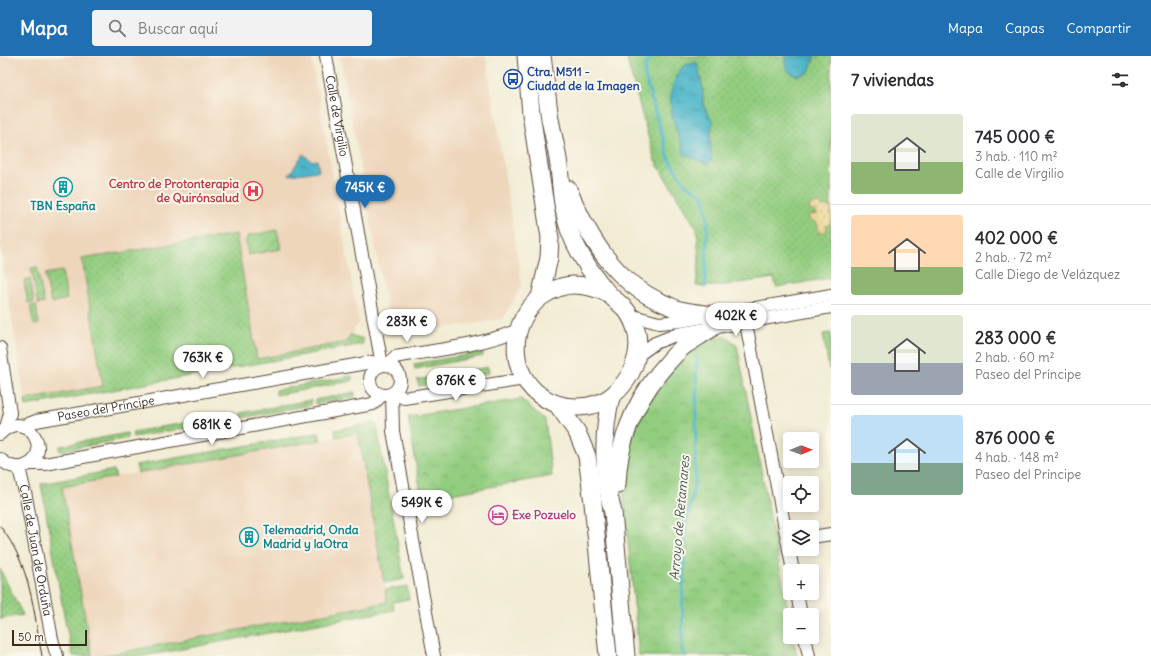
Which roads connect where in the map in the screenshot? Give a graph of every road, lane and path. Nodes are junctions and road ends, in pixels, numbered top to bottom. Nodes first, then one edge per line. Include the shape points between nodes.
1 (326, 56) edge
2 (526, 56) edge
3 (542, 56) edge
4 (559, 166) junction
5 (607, 293) junction
6 (831, 295) edge
7 (540, 297) junction
8 (831, 307) edge
9 (629, 315) junction
10 (714, 322) junction
11 (746, 323) junction
12 (518, 330) junction
13 (0, 348) edge
14 (637, 356) junction
15 (382, 366) junction
16 (525, 379) junction
17 (389, 394) junction
18 (610, 397) junction
19 (557, 404) junction
20 (23, 426) junction
21 (3, 431) edge
22 (0, 459) edge
23 (24, 466) junction
24 (613, 512) junction
25 (785, 520) edge
26 (831, 534) edge
27 (819, 536) edge
28 (806, 644) edge
29 (57, 656) edge
30 (434, 656) edge
31 (608, 656) edge
32 (626, 656) edge
33 (809, 656) edge

1 - 15 street, Calle de Virgilio
2 - 7 highway via 531,113 550,238 549,258
3 - 4 highway
4 - 5 highway via 560,192 569,228 582,257
4 - 10 highway via 581,220 595,243 619,273 651,298
5 - 7 highway via 591,286 573,285 556,288
5 - 9 highway via 620,302
6 - 10 street
7 - 12 highway via 530,306
8 - 11 street
9 - 10 street via 659,323
9 - 14 highway via 637,335
10 - 11 street
10 - 14 street via 664,338
10 - 24 highway via 668,363 636,406 624,433
11 - 25 street
12 - 15 street via 486,340 395,357
12 - 16 highway via 518,364
13 - 21 street via 10,413
14 - 18 highway via 632,372 623,386
15 - 17 street via 394,369 400,381 398,388
15 - 17 street via 372,372 371,386 375,392
15 - 20 street, Paseo del Príncipe via 372,362 36,421
16 - 17 street via 404,398
16 - 19 highway via 534,390
17 - 23 street via 373,404
17 - 30 street via 393,431
18 - 19 highway via 594,405 576,407
18 - 24 highway via 605,438 608,496
19 - 31 highway via 577,432 586,456 594,502
20 - 21 street via 14,425
20 - 23 street via 31,431 38,443 35,457
22 - 23 street via 8,466
23 - 29 street, Calle de Juan de Orduña via 26,497
24 - 32 highway
26 - 27 street
28 - 33 street

